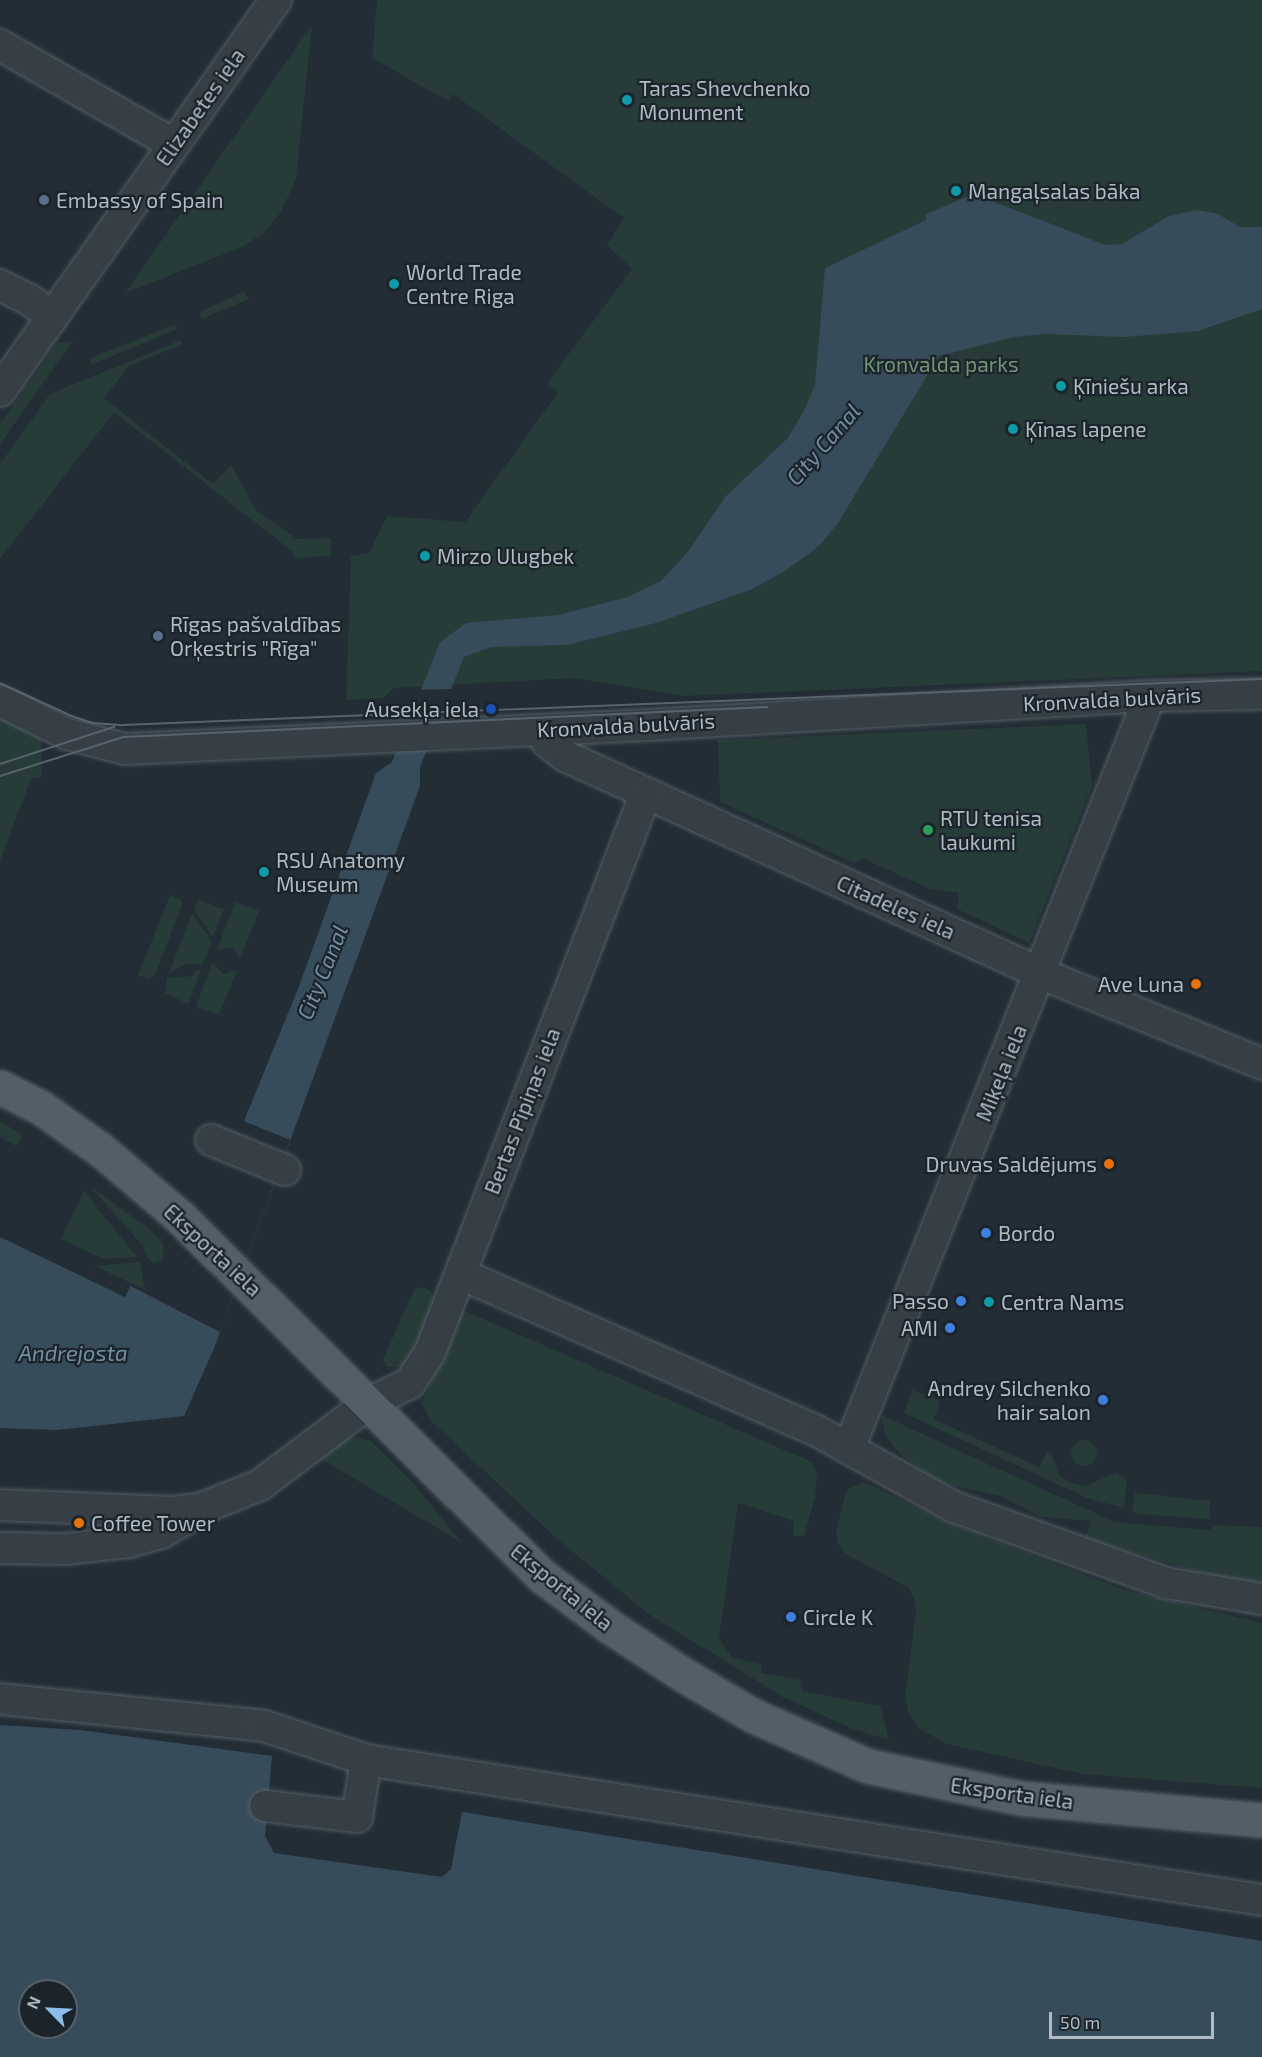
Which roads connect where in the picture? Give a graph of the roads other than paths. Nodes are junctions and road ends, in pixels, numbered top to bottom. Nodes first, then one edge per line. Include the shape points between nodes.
1 (276, 0) edge
2 (0, 45) edge
3 (173, 144) junction
4 (0, 285) edge
5 (52, 317) junction
6 (0, 391) edge
7 (1262, 694) edge
8 (1150, 696) junction
9 (0, 701) edge
10 (544, 730) junction
11 (646, 793) junction
12 (1042, 974) junction
13 (1262, 1064) edge
14 (0, 1087) edge
15 (211, 1140) dead end
16 (285, 1170) dead end
17 (461, 1274) junction
18 (369, 1403) junction
19 (849, 1448) junction
20 (0, 1504) edge
21 (205, 1507) junction
22 (0, 1548) edge
23 (1262, 1599) edge
24 (0, 1699) edge
25 (366, 1760) junction
26 (266, 1806) dead end
27 (1262, 1820) edge
28 (1262, 1900) edge

1 - 3 street, Elizabetes iela
2 - 3 street
3 - 5 street, Elizabetes iela
4 - 5 street
5 - 6 street, Elizabetes iela
7 - 8 street, Kronvalda bulvāris
8 - 10 street, Kronvalda bulvāris
8 - 12 street, Miķeļa iela
9 - 10 street, Kronvalda bulvāris via 68,734 125,749
10 - 11 street, Citadeles iela via 547,742 556,750
11 - 12 street, Citadeles iela
11 - 17 street, Bertas Pīpiņas iela via 467,1248
12 - 13 street, Citadeles iela
12 - 19 street, Miķeļa iela
14 - 18 main road, Eksporta iela via 40,1107 101,1150 180,1217
15 - 16 street
17 - 18 street, Bertas Pīpiņas iela via 430,1352 411,1383
17 - 19 street
18 - 21 street, Bertas Pīpiņas iela via 260,1485
18 - 27 main road, Eksporta iela via 478,1517 542,1576 682,1674 817,1746 868,1766 1020,1798
19 - 23 street via 954,1507 1166,1583
20 - 21 street via 173,1512
21 - 22 street via 161,1533 129,1542 65,1549
24 - 25 street via 264,1726
25 - 26 street via 357,1816
25 - 28 street

